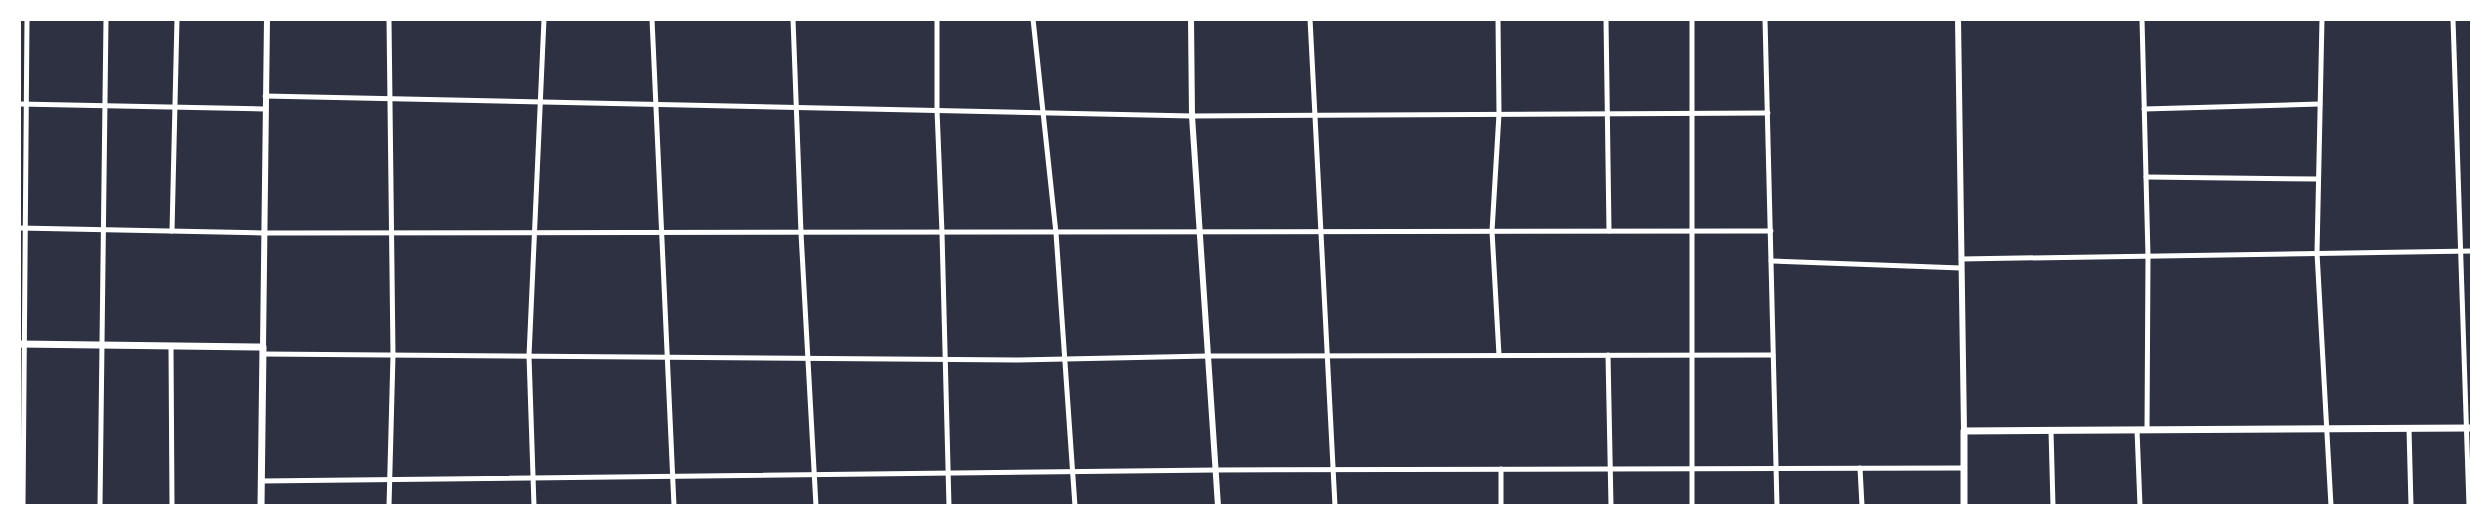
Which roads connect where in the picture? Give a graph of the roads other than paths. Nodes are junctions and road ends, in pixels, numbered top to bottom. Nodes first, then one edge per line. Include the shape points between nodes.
1 (27, 19) edge
2 (106, 19) edge
3 (177, 19) edge
4 (267, 19) edge
5 (389, 19) edge
6 (544, 19) edge
7 (652, 19) edge
8 (793, 19) edge
9 (937, 19) edge
10 (1033, 19) edge
11 (1191, 19) edge
12 (1310, 19) edge
13 (1497, 19) edge
14 (1606, 19) edge
15 (1692, 19) edge
16 (1765, 19) edge
17 (1958, 19) edge
18 (2142, 19) edge
19 (2322, 19) edge
20 (2453, 19) edge
21 (19, 31) edge
22 (27, 31) junction
23 (265, 96) junction
24 (391, 99) junction
25 (540, 102) junction
26 (23, 104) edge
27 (656, 104) junction
28 (2320, 104) junction
29 (105, 106) junction
30 (177, 107) junction
31 (797, 107) junction
32 (265, 109) junction
33 (2144, 109) junction
34 (937, 110) junction
35 (1043, 113) junction
36 (1693, 113) junction
37 (1768, 113) junction
38 (1499, 114) junction
39 (1608, 114) junction
40 (1315, 115) junction
41 (1192, 116) junction
42 (2146, 177) junction
43 (2318, 178) junction
44 (22, 228) edge
45 (104, 229) junction
46 (172, 231) junction
47 (1492, 231) junction
48 (1609, 231) junction
49 (1693, 231) junction
50 (1770, 231) junction
51 (1321, 232) junction
52 (263, 233) junction
53 (392, 233) junction
54 (534, 233) junction
55 (662, 233) junction
56 (801, 233) junction
57 (942, 233) junction
58 (1056, 233) junction
59 (1199, 233) junction
60 (2459, 251) junction
61 (2472, 251) edge
62 (2316, 253) junction
63 (2148, 256) junction
64 (1961, 258) junction
65 (1771, 261) junction
66 (1961, 268) junction
67 (21, 344) edge
68 (102, 345) junction
69 (171, 346) junction
70 (263, 350) junction
71 (393, 355) junction
72 (1327, 355) junction
73 (1499, 355) junction
74 (1608, 355) junction
75 (1691, 355) junction
76 (1773, 355) junction
77 (530, 356) junction
78 (1208, 356) junction
79 (667, 358) junction
80 (808, 359) junction
81 (1065, 359) junction
82 (944, 360) junction
83 (2469, 428) edge
84 (2327, 429) junction
85 (2409, 429) junction
86 (2137, 430) junction
87 (2147, 430) junction
88 (1964, 431) junction
89 (2050, 431) junction
90 (1692, 468) junction
91 (1776, 468) junction
92 (1860, 468) junction
93 (1963, 468) junction
94 (1333, 469) junction
95 (1501, 469) junction
96 (1611, 469) junction
97 (1216, 470) junction
98 (1072, 471) junction
99 (947, 473) junction
100 (813, 474) junction
101 (673, 476) junction
102 (532, 478) junction
103 (390, 480) junction
104 (261, 481) junction
105 (23, 506) edge
106 (100, 506) edge
107 (172, 506) edge
108 (261, 506) edge
109 (389, 506) edge
110 (534, 506) edge
111 (674, 506) edge
112 (816, 506) edge
113 (949, 506) edge
114 (1075, 506) edge
115 (1218, 506) edge
116 (1335, 506) edge
117 (1501, 506) edge
118 (1611, 506) edge
119 (1692, 506) edge
120 (1777, 506) edge
121 (1862, 506) edge
122 (1964, 506) edge
123 (2053, 506) edge
124 (2140, 506) edge
125 (2331, 506) edge
126 (2411, 506) edge
127 (2469, 506) edge

1 - 22 street
2 - 29 street
3 - 30 street
4 - 23 street
5 - 24 street
6 - 25 street
7 - 27 street
8 - 31 street
9 - 34 street
10 - 35 street
11 - 41 street
12 - 40 street
13 - 38 street
14 - 39 street
15 - 36 street
16 - 37 street
17 - 64 street
18 - 33 street
19 - 28 street
20 - 60 street
21 - 22 street
22 - 26 street
23 - 24 street
23 - 32 street
24 - 25 street
24 - 53 street
25 - 27 street
25 - 54 street
26 - 29 street
26 - 44 street
27 - 31 street
27 - 55 street
28 - 33 street
28 - 43 street
29 - 30 street
29 - 45 street
30 - 32 street
30 - 46 street
31 - 34 street
31 - 56 street
32 - 52 street
33 - 42 street
34 - 35 street
34 - 57 street
35 - 41 street
35 - 58 street
36 - 37 street
36 - 39 street
36 - 49 street
37 - 50 street
38 - 39 street
38 - 40 street
38 - 47 street
39 - 48 street
40 - 41 street
40 - 51 street
41 - 59 street
42 - 43 street
42 - 63 street
43 - 62 street
44 - 45 street
44 - 67 street
45 - 46 street
45 - 68 street
46 - 52 street
47 - 48 street
47 - 51 street
47 - 73 street
48 - 49 street
49 - 50 street
49 - 75 street
50 - 65 street
51 - 59 street
51 - 72 street
52 - 53 street
52 - 70 street
53 - 54 street
53 - 71 street
54 - 55 street
54 - 77 street
55 - 56 street
55 - 79 street
56 - 57 street
56 - 80 street
57 - 58 street
57 - 82 street
58 - 59 street
58 - 81 street
59 - 78 street
60 - 61 street
60 - 62 street
60 - 83 street
62 - 63 street
62 - 84 street
63 - 64 street
63 - 87 street
64 - 66 street
65 - 66 street
65 - 76 street
66 - 88 street
67 - 68 main road
67 - 105 street
68 - 69 main road
68 - 106 street
69 - 70 main road
69 - 107 street
70 - 71 street
70 - 104 main road
71 - 77 street
71 - 103 street
72 - 73 street
72 - 78 street
72 - 94 street
73 - 74 street
74 - 75 street
74 - 96 street
75 - 76 street
75 - 90 street
76 - 91 street
77 - 79 street
77 - 102 street
78 - 81 street
78 - 97 street
79 - 80 street
79 - 101 street
80 - 82 street
80 - 100 street
81 - 82 street
81 - 98 street
82 - 99 street
83 - 85 main road
83 - 127 street
84 - 85 main road
84 - 87 main road
84 - 125 street
85 - 126 street
86 - 87 main road
86 - 89 main road
86 - 124 street
88 - 89 main road
88 - 93 main road
89 - 123 street
90 - 91 street
90 - 96 street
90 - 119 street
91 - 92 street
91 - 120 street
92 - 93 street
92 - 121 street
93 - 122 main road
94 - 95 street
94 - 97 street
94 - 116 street
95 - 96 street
95 - 117 street
96 - 118 street
97 - 98 street
97 - 115 street
98 - 99 street
98 - 114 street
99 - 100 street
99 - 113 street
100 - 101 street
100 - 112 street
101 - 102 street
101 - 111 street
102 - 103 street
102 - 110 street
103 - 104 street
103 - 109 street
104 - 108 main road

